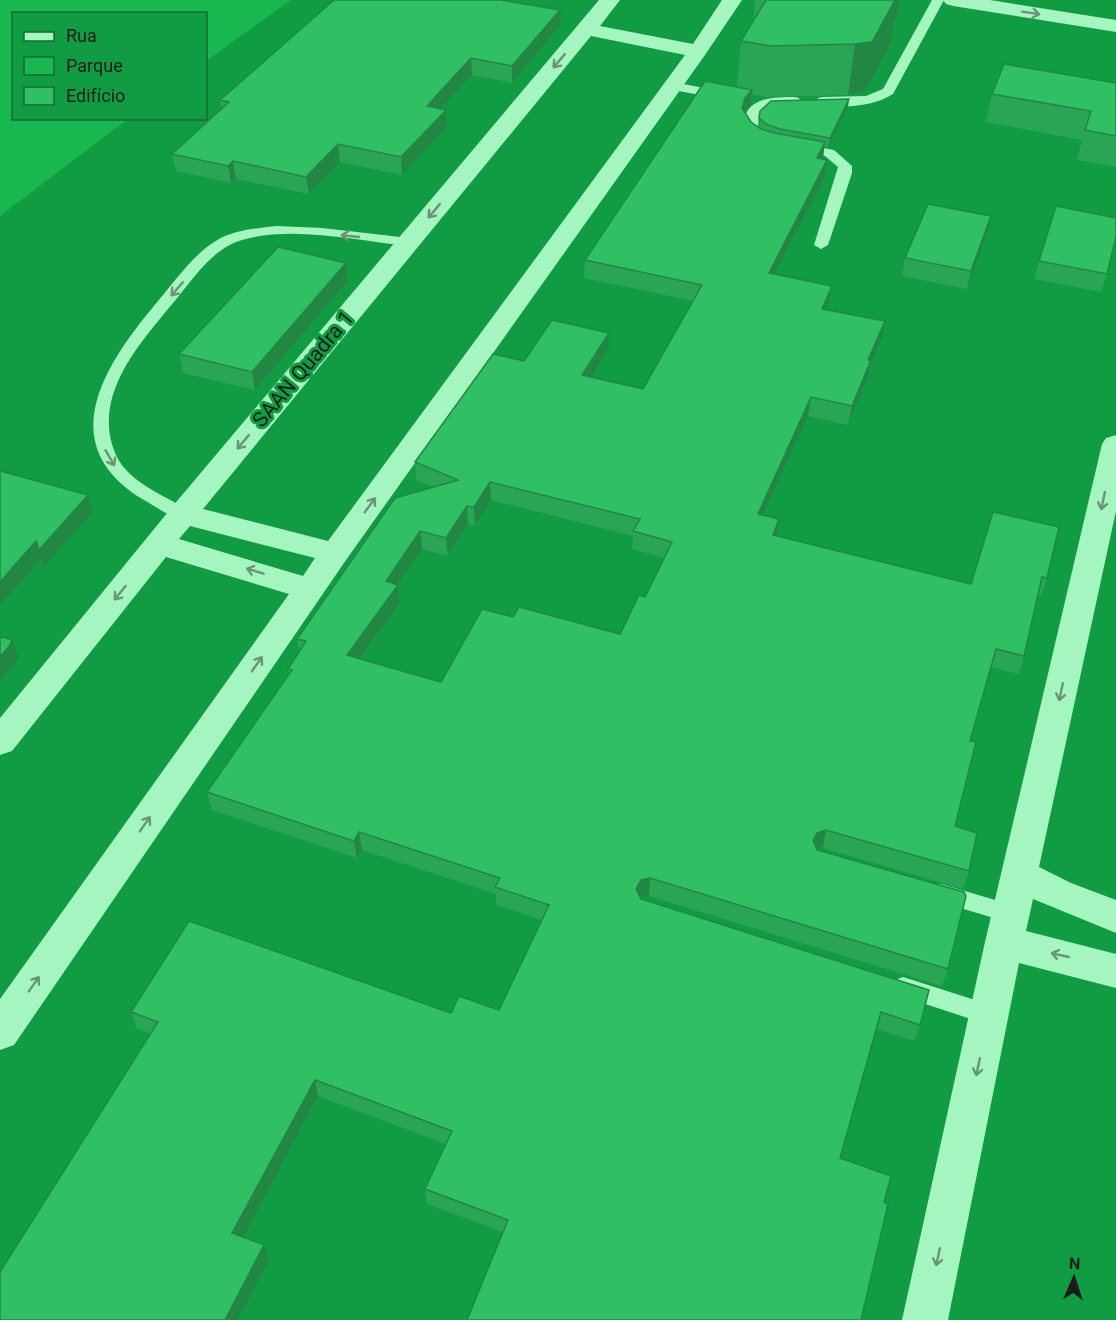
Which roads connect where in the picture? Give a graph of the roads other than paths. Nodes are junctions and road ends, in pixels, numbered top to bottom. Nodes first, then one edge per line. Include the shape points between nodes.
1 (732, 0) edge
2 (938, 0) edge
3 (953, 0) edge
4 (975, 2) edge
5 (597, 15) edge
6 (1116, 26) edge
7 (703, 44) junction
8 (673, 86) junction
9 (766, 103) junction
10 (409, 242) junction
11 (821, 245) dead end
12 (1116, 444) edge
13 (183, 513) junction
14 (159, 544) junction
15 (335, 553) junction
16 (310, 589) junction
17 (0, 742) edge
18 (1021, 874) junction
19 (923, 888) edge
20 (1116, 917) edge
21 (1007, 928) junction
22 (1116, 971) edge
23 (886, 982) edge
24 (989, 1014) junction
25 (0, 1032) edge
26 (925, 1320) edge

1 - 7 street
2 - 9 lane via 882,96 866,100
3 - 4 street
4 -> 6 street
5 - 7 street
5 -> 10 street, SAAN Quadra 1
7 - 8 street
8 - 9 lane
15 -> 8 street
9 - 11 lane via 756,109 751,119 754,135 764,141 830,153 845,166
10 -> 13 street, SAAN Quadra 1
10 -> 13 lane via 311,232 238,237 204,258 135,338 104,396 100,424 106,455 124,477
12 -> 18 street
13 - 14 street, SAAN Quadra 1
13 - 15 street
16 -> 14 street
14 -> 17 street, SAAN Quadra 1
15 - 16 street
25 -> 16 street
18 - 20 street
18 - 21 street
19 - 21 lane
22 -> 21 street
21 - 24 street
23 - 24 lane
24 -> 26 street

